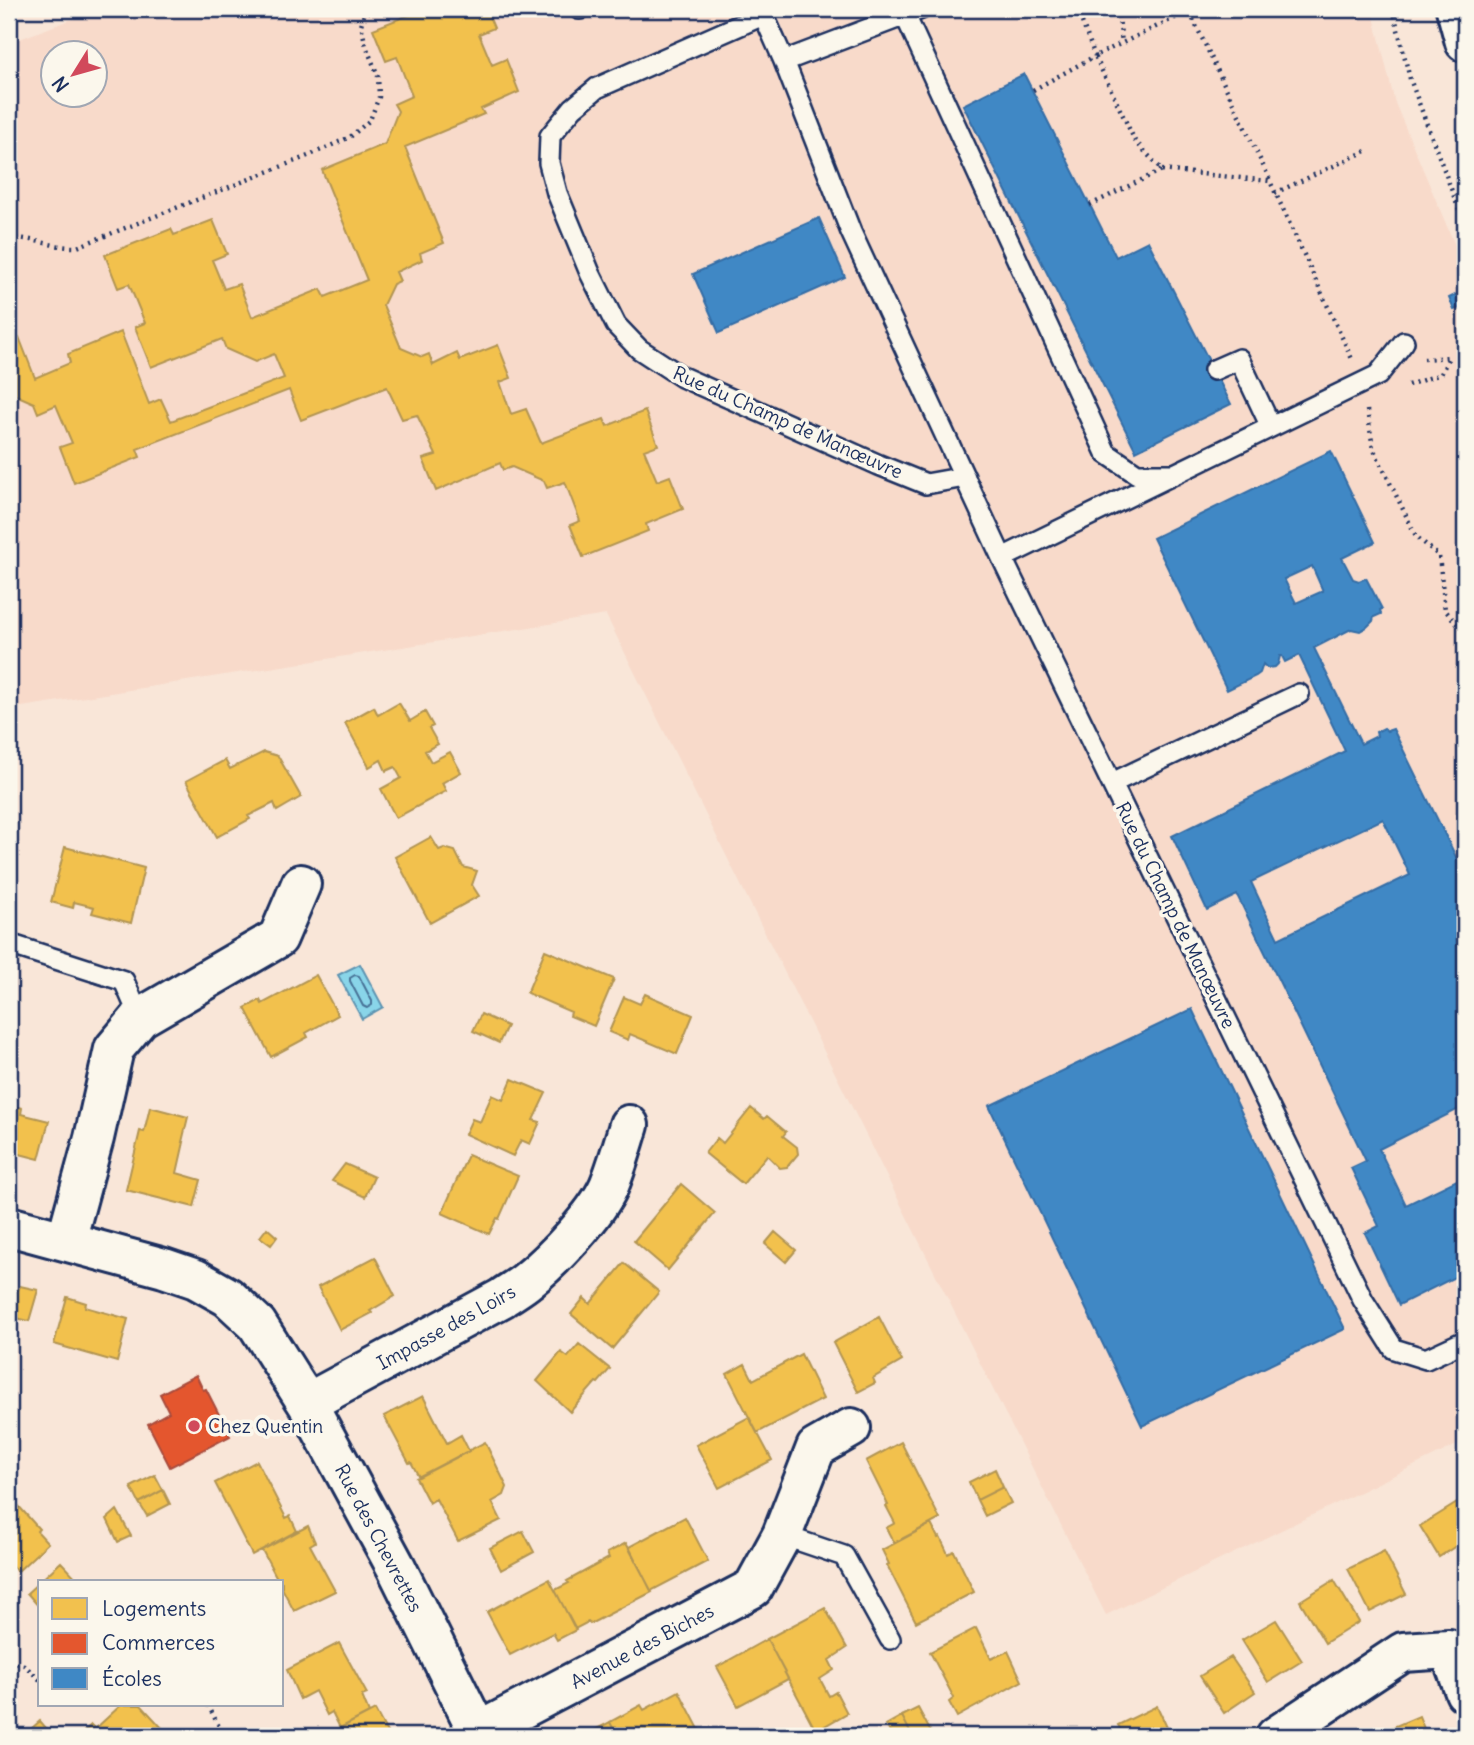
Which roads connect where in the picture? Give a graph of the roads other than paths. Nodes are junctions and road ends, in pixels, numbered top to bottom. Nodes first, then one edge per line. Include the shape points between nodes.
1 (1456, 9) edge
2 (762, 12) edge
3 (913, 12) edge
4 (1465, 41) edge
5 (784, 61) junction
6 (1404, 342) dead end
7 (1213, 370) dead end
8 (1271, 427) junction
9 (1175, 474) junction
10 (965, 477) junction
11 (1002, 558) junction
12 (1299, 694) dead end
13 (1112, 783) junction
14 (301, 884) dead end
15 (9, 944) edge
16 (139, 1018) junction
17 (629, 1125) dead end
18 (9, 1226) edge
19 (66, 1241) junction
20 (1465, 1341) edge
21 (307, 1403) junction
22 (851, 1428) dead end
23 (782, 1535) junction
24 (890, 1639) dead end
25 (1465, 1692) edge
26 (479, 1734) edge
27 (1276, 1736) edge

1 - 4 street
2 - 5 lane, Rue du Champ de Manœuvre
2 - 10 lane, Rue du Champ de Manœuvre via 597,88 550,136 549,163 557,193 590,273 616,326 639,349 682,377 926,484
3 - 5 lane
3 - 9 lane via 1106,453 1137,474
5 - 10 lane, Rue du Champ de Manœuvre via 850,232
6 - 8 lane via 1378,375
7 - 8 lane via 1240,359
8 - 9 lane
9 - 11 lane
10 - 11 lane, Rue du Champ de Manœuvre
11 - 13 lane, Rue du Champ de Manœuvre
12 - 13 lane
13 - 20 lane, Rue du Champ de Manœuvre via 1363,1300 1394,1349 1426,1359
14 - 16 street via 278,938
15 - 16 lane via 124,981
16 - 19 street via 114,1049
17 - 21 street, Impasse des Loirs via 608,1188 589,1217 529,1280
18 - 19 street, Rue des Chevrettes
19 - 21 street, Rue des Chevrettes via 196,1279 228,1297 257,1324
21 - 26 street, Rue des Chevrettes
22 - 23 street, Avenue des Biches via 816,1448
23 - 24 lane via 844,1556
23 - 26 street, Avenue des Biches via 753,1588
25 - 27 street via 1449,1649 1403,1652

